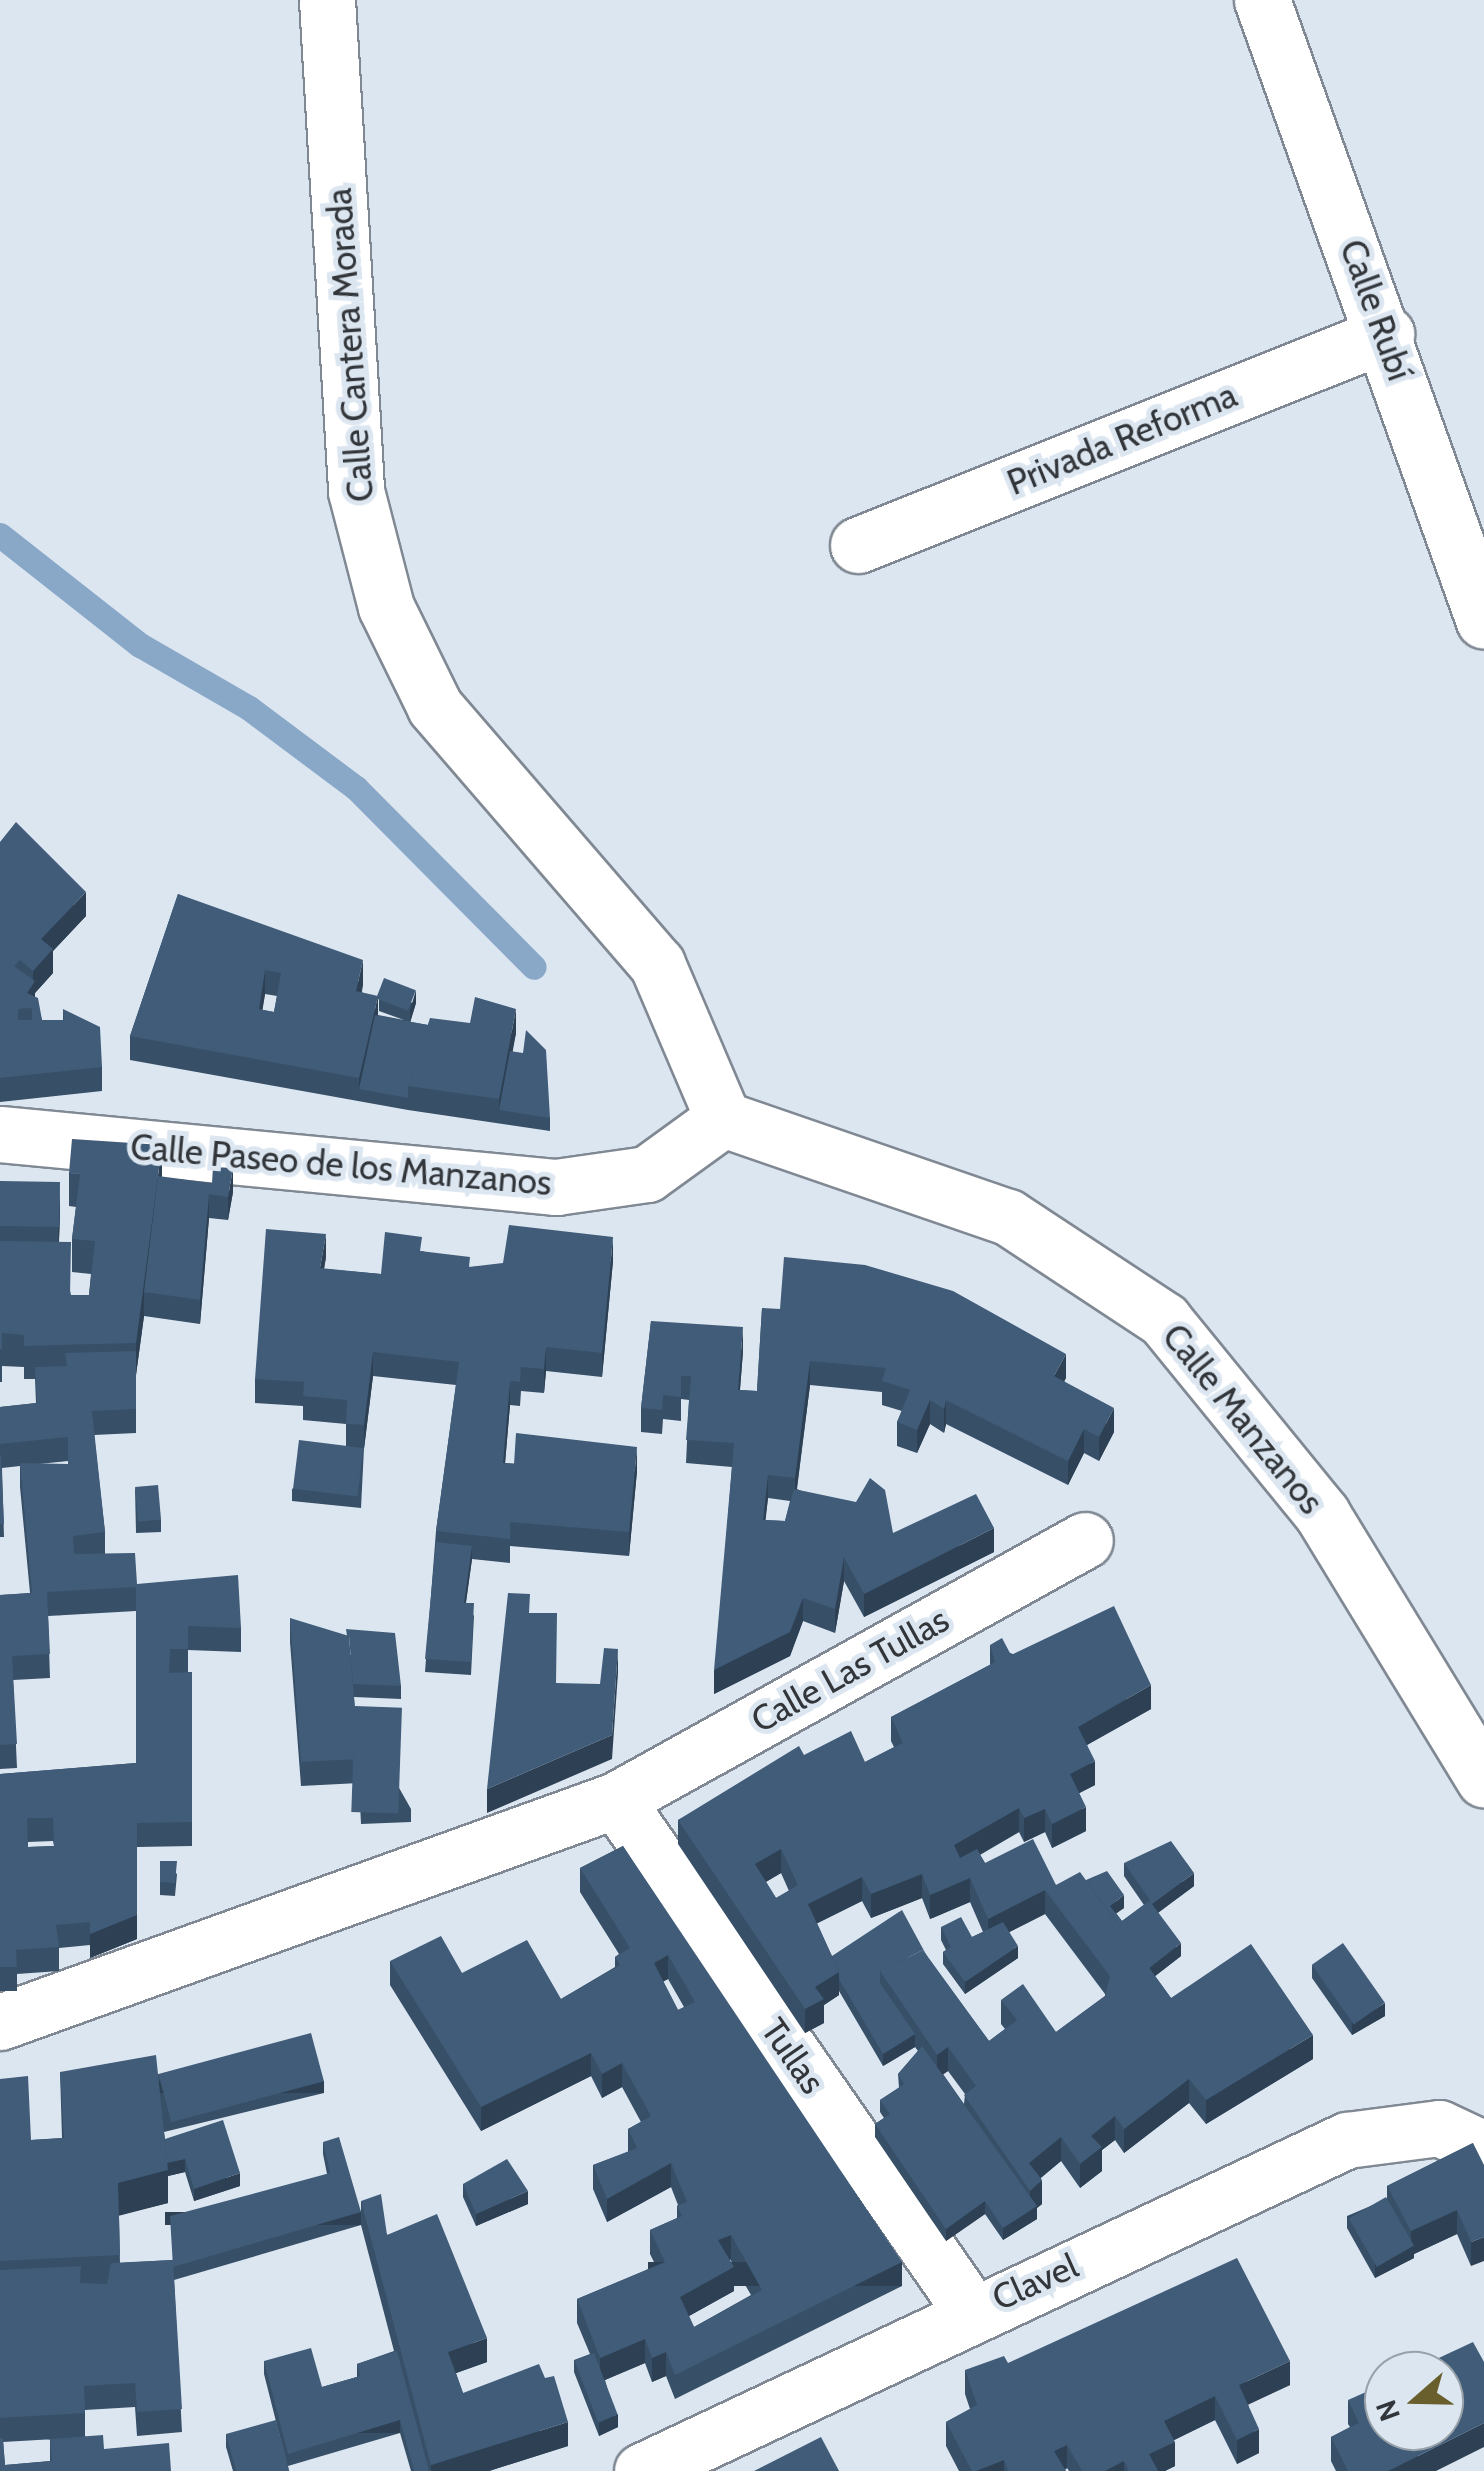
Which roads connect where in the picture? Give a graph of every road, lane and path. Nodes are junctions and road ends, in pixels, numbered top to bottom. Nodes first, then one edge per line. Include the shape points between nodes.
1 (327, 0) edge
2 (1262, 0) edge
3 (1386, 334) junction
4 (858, 545) dead end
5 (1484, 621) edge
6 (724, 1119) junction
7 (0, 1134) edge
8 (1085, 1540) dead end
9 (1484, 1779) edge
10 (616, 1800) junction
11 (0, 2022) edge
12 (1462, 2138) edge
13 (971, 2311) junction
14 (642, 2471) edge

1 - 6 street, Calle Cantera Morada via 356,491 386,607 434,706 657,964
2 - 3 street, Calle Rubí
3 - 4 street, Privada Reforma
3 - 5 street, Calle Rubí
6 - 7 street, Calle Paseo de los Manzanos via 646,1174 556,1187
6 - 9 street, Calle Manzanos via 1008,1217 1164,1320 1322,1514
8 - 10 street, Calle Las Tullas
10 - 11 street, Calle Las Tullas
10 - 13 street, Tullas
12 - 13 street, Clavel via 1347,2140
13 - 14 street, Clavel

